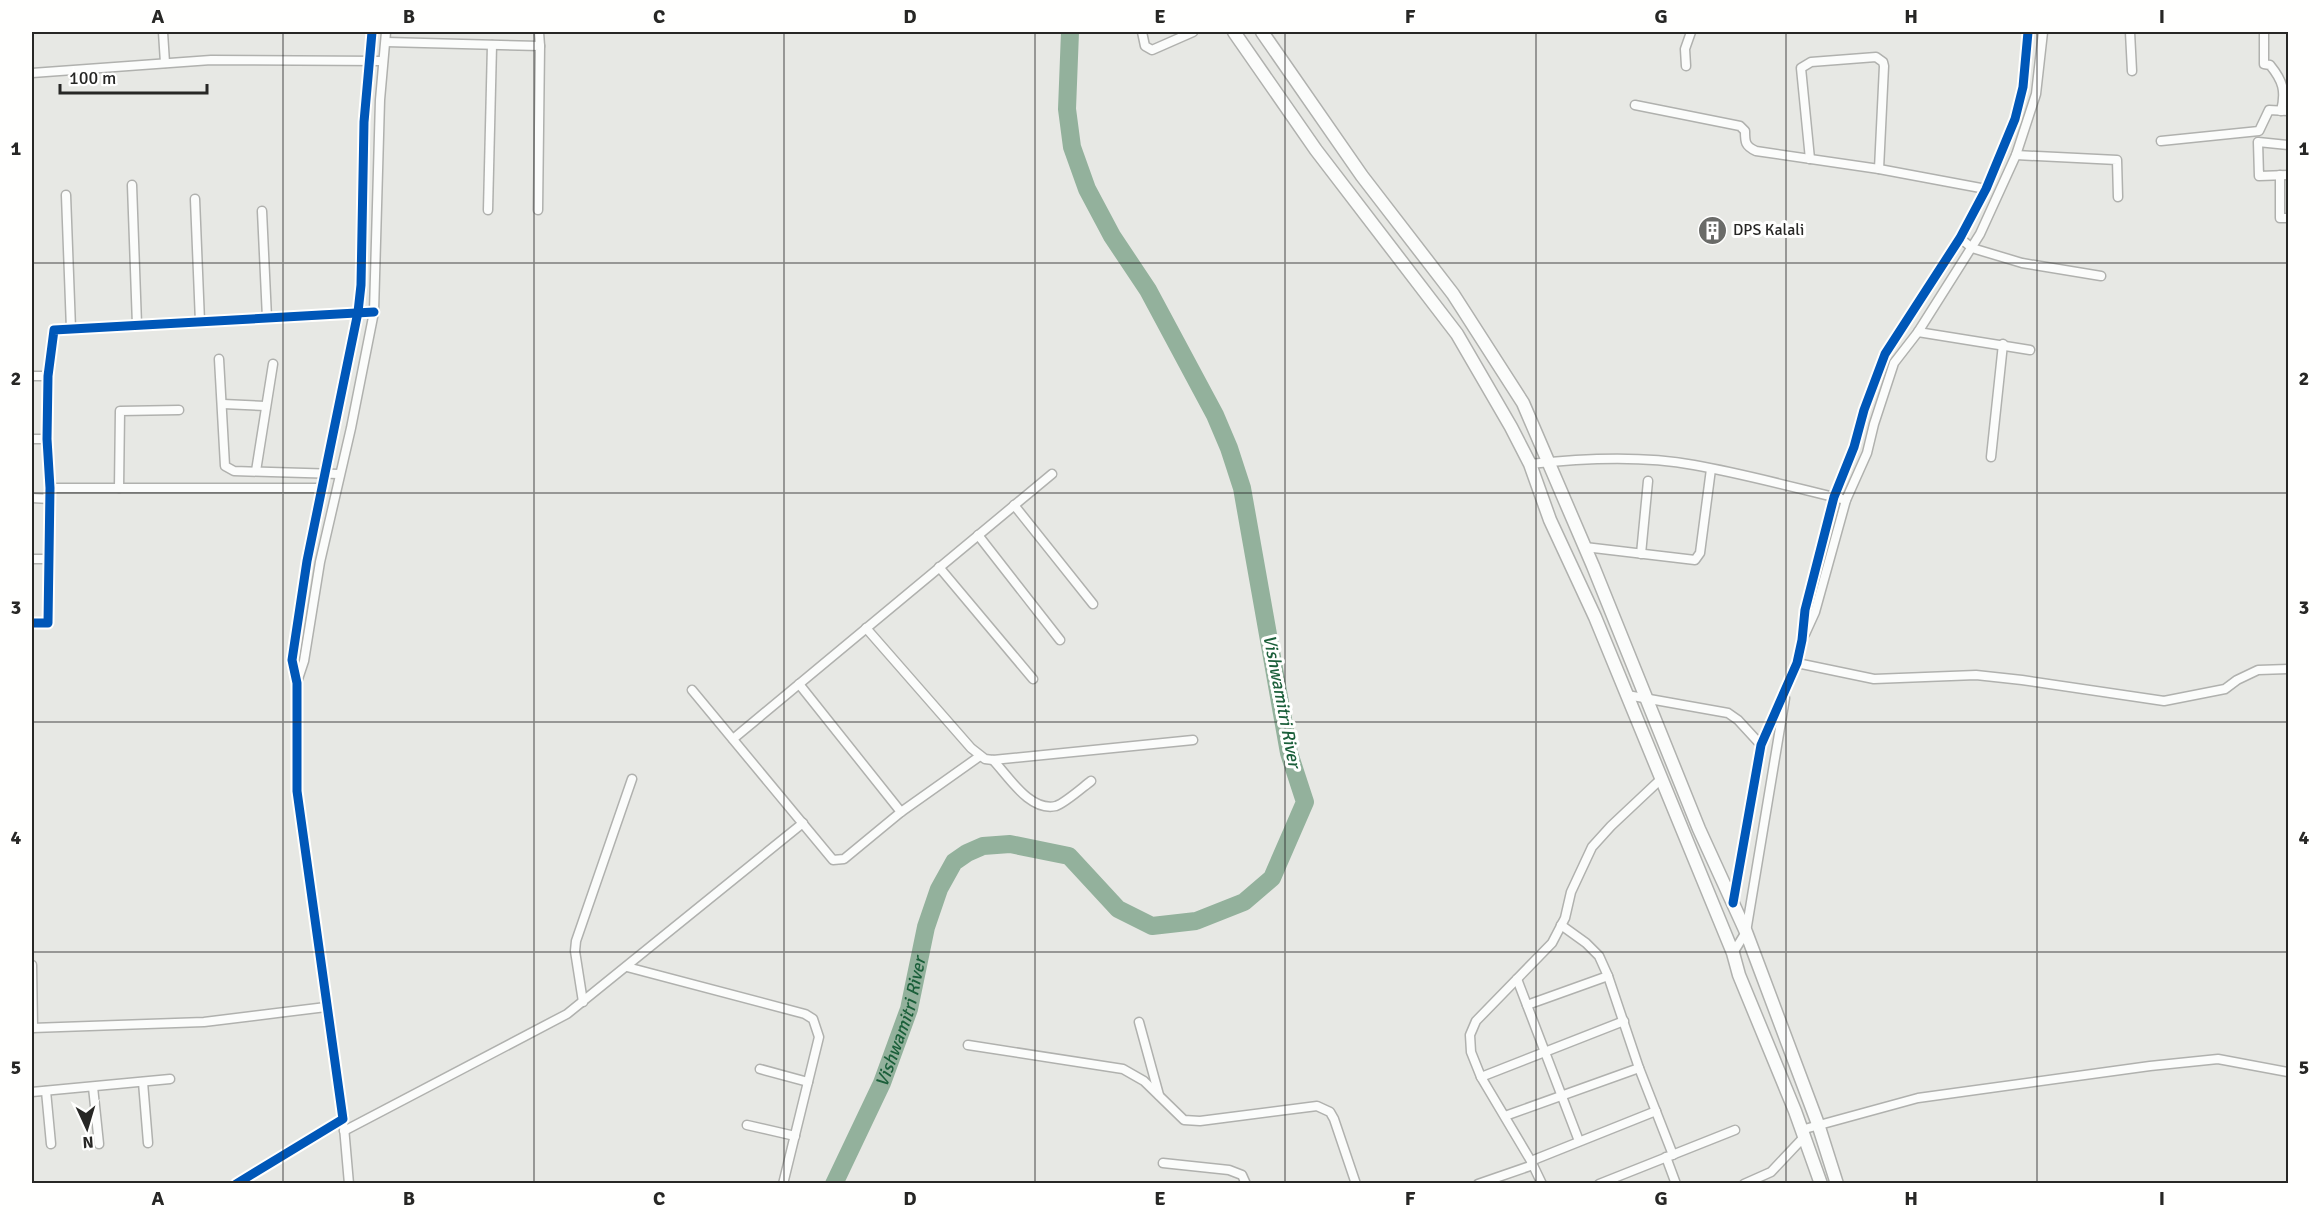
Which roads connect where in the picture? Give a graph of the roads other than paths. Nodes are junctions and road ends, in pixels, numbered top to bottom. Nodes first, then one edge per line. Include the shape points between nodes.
1 (163, 32) edge
2 (372, 32) edge
3 (386, 32) edge
4 (539, 32) edge
5 (1142, 32) edge
6 (1193, 32) edge
7 (1234, 32) edge
8 (1262, 32) edge
9 (1691, 32) edge
10 (2028, 32) edge
11 (2043, 32) edge
12 (2130, 32) edge
13 (2264, 32) edge
14 (386, 42) junction
15 (492, 45) junction
16 (540, 46) junction
17 (370, 61) junction
18 (384, 61) junction
19 (165, 63) junction
20 (1686, 66) dead end
21 (2132, 71) dead end
22 (32, 73) edge
23 (1635, 105) dead end
24 (2285, 111) edge
25 (2259, 132) junction
26 (2161, 141) dead end
27 (2258, 142) junction
28 (2289, 145) edge
29 (2016, 155) junction
30 (1810, 159) junction
31 (1879, 169) junction
32 (2284, 175) edge
33 (132, 185) dead end
34 (1986, 189) junction
35 (66, 195) dead end
36 (2118, 197) dead end
37 (195, 199) dead end
38 (489, 210) dead end
39 (538, 210) dead end
40 (262, 211) dead end
41 (2289, 218) edge
42 (1960, 238) junction
43 (1972, 248) junction
44 (2101, 276) dead end
45 (358, 312) junction
46 (374, 312) junction
47 (267, 318) junction
48 (200, 322) junction
49 (137, 325) junction
50 (71, 329) junction
51 (1918, 332) junction
52 (2003, 344) junction
53 (2030, 350) dead end
54 (219, 359) dead end
55 (273, 364) dead end
56 (32, 376) edge
57 (48, 376) junction
58 (224, 404) junction
59 (265, 406) junction
60 (180, 410) dead end
61 (32, 439) edge
62 (47, 439) junction
63 (1991, 457) dead end
64 (1548, 462) junction
65 (1530, 464) junction
66 (1711, 469) junction
67 (256, 471) junction
68 (325, 473) junction
69 (339, 474) junction
70 (1052, 474) dead end
71 (1648, 481) dead end
72 (50, 488) junction
73 (119, 488) junction
74 (321, 488) junction
75 (1834, 497) junction
76 (32, 498) edge
77 (50, 499) junction
78 (1846, 500) junction
79 (1014, 505) junction
80 (978, 535) junction
81 (1585, 547) junction
82 (1641, 554) junction
83 (32, 559) edge
84 (49, 559) junction
85 (939, 567) junction
86 (1093, 604) dead end
87 (32, 623) edge
88 (866, 628) junction
89 (1060, 640) dead end
90 (1802, 640) junction
91 (1797, 663) junction
92 (2289, 669) edge
93 (1034, 679) dead end
94 (297, 683) junction
95 (799, 684) junction
96 (1787, 686) junction
97 (692, 690) dead end
98 (1627, 695) junction
99 (1645, 697) junction
100 (733, 739) junction
101 (1193, 740) dead end
102 (1761, 746) junction
103 (980, 756) junction
104 (993, 760) junction
105 (632, 779) dead end
106 (1661, 780) junction
107 (1091, 781) dead end
108 (901, 812) junction
109 (803, 823) junction
110 (1732, 903) junction
111 (1561, 925) junction
112 (1746, 932) junction
113 (1733, 953) junction
114 (32, 965) edge
115 (627, 967) junction
116 (1608, 976) junction
117 (1517, 979) junction
118 (583, 1002) junction
119 (1527, 1005) junction
120 (326, 1007) junction
121 (1624, 1021) junction
122 (1139, 1022) dead end
123 (32, 1028) edge
124 (968, 1045) dead end
125 (1545, 1052) junction
126 (1639, 1068) junction
127 (760, 1069) dead end
128 (2289, 1072) edge
129 (1481, 1077) junction
130 (170, 1079) dead end
131 (143, 1082) junction
132 (808, 1082) junction
133 (93, 1087) junction
134 (46, 1091) junction
135 (32, 1092) edge
136 (1159, 1095) junction
137 (1562, 1096) junction
138 (1656, 1111) junction
139 (1505, 1116) junction
140 (343, 1119) junction
141 (1818, 1124) junction
142 (747, 1125) dead end
143 (1735, 1130) dead end
144 (344, 1131) junction
145 (1803, 1133) junction
146 (795, 1136) junction
147 (1579, 1141) junction
148 (148, 1143) dead end
149 (51, 1144) dead end
150 (99, 1144) dead end
151 (1670, 1156) junction
152 (1163, 1163) dead end
153 (1532, 1163) junction
154 (236, 1184) edge
155 (349, 1184) edge
156 (783, 1184) edge
157 (1246, 1184) edge
158 (1356, 1184) edge
159 (1478, 1184) edge
160 (1542, 1184) edge
161 (1599, 1184) edge
162 (1676, 1184) edge
163 (1744, 1184) edge
164 (1821, 1184) edge
165 (1837, 1184) edge

1 - 19 street
2 - 17 street
3 - 14 street
4 - 16 street
5 - 6 street via 1145,46 1152,50
7 - 65 main road via 1316,150 1457,334
8 - 64 main road via 1362,176 1453,294 1523,403
9 - 20 street via 1685,49
10 - 34 street via 2023,87 2015,119
11 - 29 street via 2036,94
12 - 21 street
13 - 24 street via 2265,64 2277,74 2285,95
14 - 15 street
14 - 18 street
15 - 16 street
15 - 38 street
16 - 39 street
17 - 18 street
17 - 19 street
17 - 45 street via 364,122
18 - 46 street
19 - 22 street
23 - 30 street via 1740,126 1745,131 1745,144 1756,151
24 - 25 street via 2269,110
25 - 26 street
25 - 27 street
27 - 28 street
27 - 32 street via 2259,176
29 - 36 street via 2117,160
29 - 43 street
30 - 31 street
30 - 31 street via 1801,68 1811,62 1876,57 1884,66
31 - 34 street
32 - 41 street via 2280,218
33 - 49 street
34 - 42 street
35 - 50 street
37 - 48 street
40 - 47 street
42 - 43 street
42 - 75 street via 1885,354
43 - 44 street via 2022,263
43 - 51 street
45 - 46 street
45 - 47 street
45 - 68 street
46 - 69 street
47 - 48 street
48 - 49 street
49 - 50 street
50 - 57 street via 54,330
51 - 52 street
51 - 78 street via 1894,363 1867,453
52 - 53 street
52 - 63 street
54 - 58 street
55 - 59 street
56 - 57 street
57 - 62 street
58 - 59 street
58 - 67 street via 225,466 234,471
59 - 67 street
60 - 73 street via 120,411
61 - 62 street
62 - 72 street
64 - 65 street
64 - 66 street via 1631,459
64 - 81 main road
65 - 98 main road via 1550,520 1596,617
66 - 75 street
66 - 82 street via 1698,558 1689,561
67 - 68 street
68 - 69 street
68 - 74 street
69 - 94 street
70 - 79 street
71 - 82 street
72 - 73 street
72 - 77 street
73 - 74 street
74 - 94 street via 292,648
75 - 78 street
75 - 90 street via 1804,610
76 - 77 street
77 - 84 street
78 - 90 street via 1815,612
79 - 80 street
79 - 86 street
80 - 85 street
80 - 89 street
81 - 82 street
81 - 99 main road
83 - 84 street
84 - 87 street via 48,623
85 - 88 street
85 - 93 street
88 - 95 street
88 - 103 street
90 - 91 street
91 - 92 street via 1874,679 1976,675 2164,701 2224,689 2259,670
91 - 96 street
94 - 120 street via 297,791
95 - 100 street
95 - 108 street
96 - 102 street
96 - 112 street
97 - 100 street
98 - 99 street
98 - 106 main road
99 - 102 street via 1728,713
99 - 110 main road
100 - 109 street
101 - 104 street
102 - 110 street
103 - 104 street
103 - 108 street
104 - 107 street via 1031,801 1045,805 1057,806
105 - 118 street via 576,941
106 - 111 street via 1592,847
106 - 113 main road
108 - 109 street via 844,859 833,860
109 - 115 street
110 - 112 main road
111 - 116 street via 1599,956
111 - 117 street via 1552,943
112 - 113 street
112 - 141 main road
113 - 145 main road
114 - 123 street
115 - 118 street
115 - 132 street via 813,1019 819,1037
116 - 119 street
116 - 121 street
117 - 119 street
117 - 129 street via 1476,1021 1470,1035 1471,1052
118 - 144 street via 542,1029
119 - 125 street
120 - 123 street via 184,1023
120 - 140 street
121 - 125 street
121 - 126 street
122 - 136 street
124 - 136 street via 1123,1069
125 - 129 street
125 - 137 street
126 - 137 street
126 - 138 street
127 - 132 street
128 - 141 street via 2218,1059 1918,1098
129 - 139 street
130 - 131 street
131 - 133 street
131 - 148 street
132 - 146 street
133 - 134 street
133 - 150 street
134 - 135 street
134 - 149 street
136 - 158 street via 1178,1115 1191,1122 1323,1108 1334,1119
137 - 139 street
137 - 147 street
138 - 147 street
138 - 151 street
139 - 153 street
140 - 144 street
140 - 154 street
141 - 145 street
141 - 165 main road
142 - 146 street
143 - 151 street
144 - 155 street
145 - 163 street via 1771,1172
145 - 164 main road
146 - 156 street
147 - 153 street
151 - 161 street
151 - 162 street
152 - 157 street via 1229,1170 1242,1175
153 - 159 street
153 - 160 street

